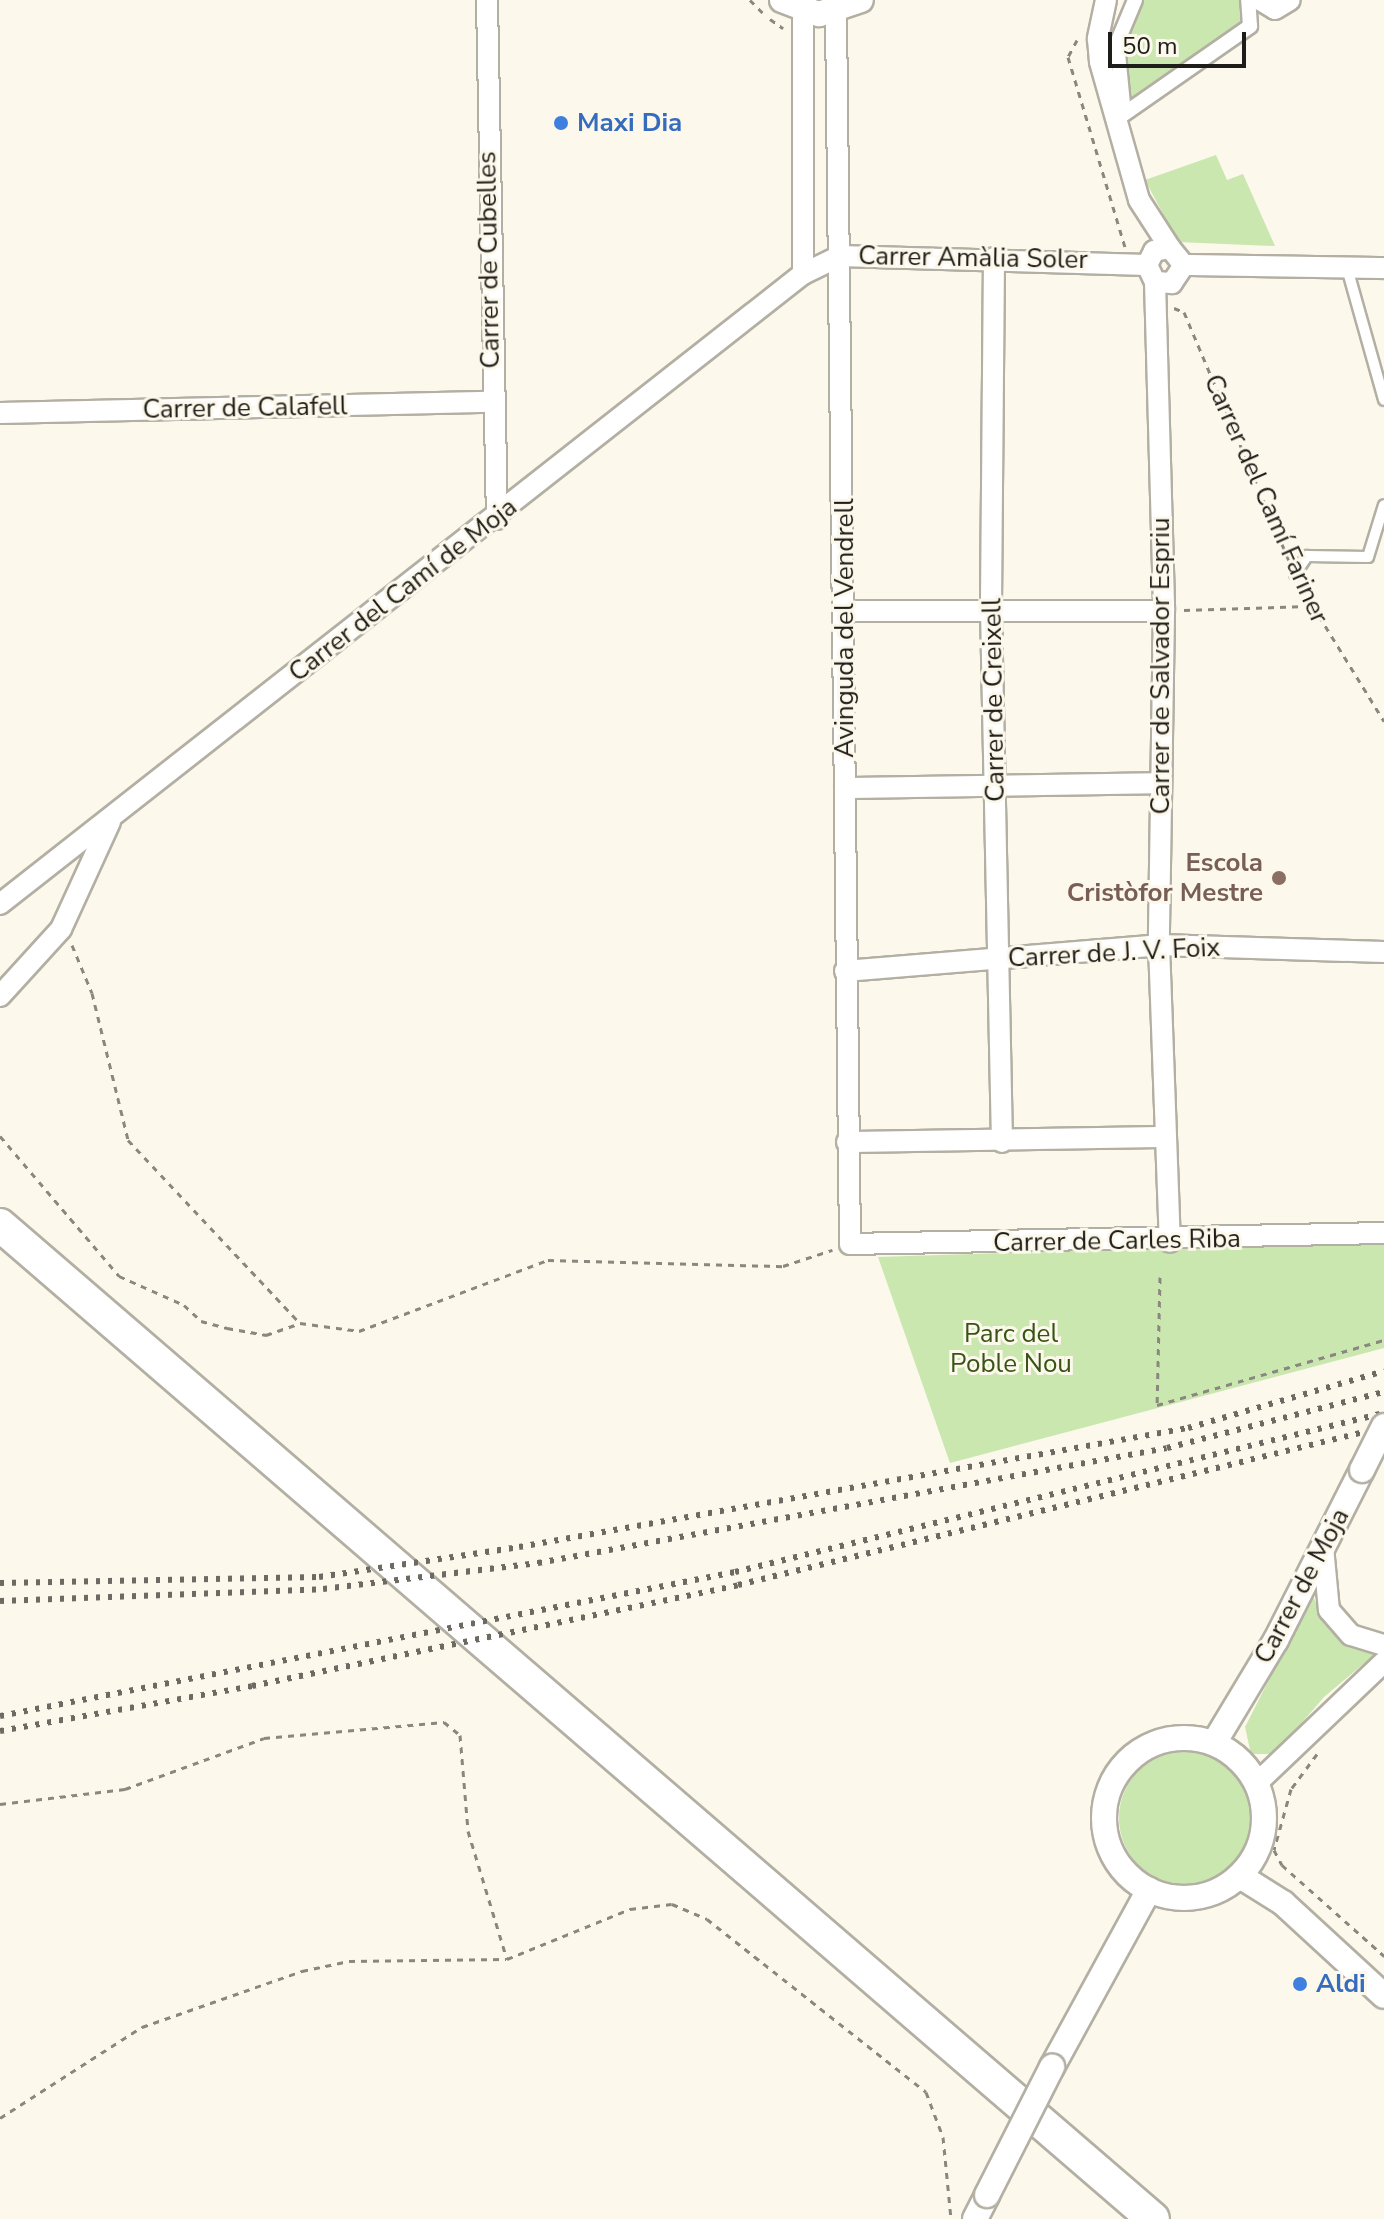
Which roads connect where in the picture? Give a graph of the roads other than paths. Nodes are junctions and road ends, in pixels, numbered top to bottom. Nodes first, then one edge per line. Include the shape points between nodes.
1 (487, 0) edge
2 (861, 0) edge
3 (1106, 0) edge
4 (1135, 0) edge
5 (1248, 0) edge
6 (1260, 0) edge
7 (1290, 0) edge
8 (792, 6) edge
9 (836, 13) junction
10 (1170, 248) junction
11 (840, 256) junction
12 (994, 258) junction
13 (1184, 265) junction
14 (1346, 265) junction
15 (1384, 268) edge
16 (1151, 273) junction
17 (803, 274) junction
18 (1384, 400) edge
19 (491, 402) junction
20 (0, 413) edge
21 (1384, 505) edge
22 (497, 519) junction
23 (1295, 574) road end
24 (991, 609) junction
25 (847, 611) junction
26 (1164, 611) junction
27 (1161, 783) junction
28 (995, 786) junction
29 (845, 788) junction
30 (111, 820) junction
31 (0, 904) edge
32 (1159, 945) junction
33 (1384, 952) edge
34 (999, 958) junction
35 (845, 971) junction
36 (0, 996) edge
37 (1166, 1137) junction
38 (847, 1142) junction
39 (1002, 1142) junction
40 (0, 1225) edge
41 (1384, 1233) edge
42 (1170, 1242) junction
43 (850, 1244) joint
44 (1384, 1426) edge
45 (1323, 1546) junction
46 (1384, 1645) edge
47 (1384, 1662) edge
48 (1214, 1743) junction
49 (1257, 1783) junction
50 (1240, 1876) junction
51 (1149, 1890) junction
52 (1384, 1996) edge
53 (975, 2219) edge
54 (1153, 2219) edge

1 - 19 street, Carrer de Cubelles
2 - 9 street
3 - 10 street via 1098,39 1100,62 1139,200
4 - 5 street via 1117,43 1124,114 1250,26
6 - 7 street via 1275,9
8 - 9 street
8 - 17 street
9 - 11 street, Avinguda del Vendrell
10 - 13 street
10 - 16 street via 1154,251
11 - 12 street, Carrer Amàlia Soler
11 - 17 street, Carrer Amàlia Soler
11 - 25 street, Avinguda del Vendrell
12 - 16 street, Carrer Amàlia Soler
12 - 24 street, Carrer de Creixell
13 - 14 street
13 - 16 street via 1172,283
14 - 15 street
14 - 18 lane
16 - 26 street, Carrer de Salvador Espriu
17 - 22 street, Carrer del Camí de Moja via 588,437
19 - 20 street, Carrer de Calafell
19 - 22 street, Carrer de Cubelles
21 - 23 lane via 1368,557 1307,556
22 - 30 street, Carrer del Camí de Moja
24 - 25 street
24 - 26 street
24 - 28 street, Carrer de Creixell
25 - 29 street, Avinguda del Vendrell
26 - 27 street, Carrer de Salvador Espriu
27 - 28 street
27 - 32 street, Carrer de Salvador Espriu
28 - 29 street
28 - 34 street, Carrer de Creixell
29 - 35 street, Avinguda del Vendrell
30 - 31 street, Carrer del Camí de Moja
30 - 36 street via 61,929
32 - 33 street, Carrer de J. V. Foix
32 - 34 street, Carrer de J. V. Foix
32 - 37 street, Carrer de Salvador Espriu
34 - 35 street, Carrer de J. V. Foix
34 - 39 street, Carrer de Creixell
35 - 38 street, Avinguda del Vendrell
37 - 39 street
37 - 42 street, Carrer de Salvador Espriu
38 - 39 street
38 - 43 street, Avinguda del Vendrell
40 - 54 highway
41 - 42 street, Carrer de Carles Riba
42 - 43 street, Carrer de Carles Riba
44 - 45 street, Carrer de Moja, bridge
45 - 46 street via 1329,1610 1351,1635
45 - 48 street, Carrer de Moja via 1276,1640
47 - 49 street
48 - 49 street via 1246,1766
48 - 51 street via 1160,1741 1135,1753 1111,1785 1103,1825 1111,1852 1126,1874
49 - 50 street via 1263,1832
50 - 51 street via 1197,1898
50 - 52 street via 1283,1903
51 - 53 street, bridge

